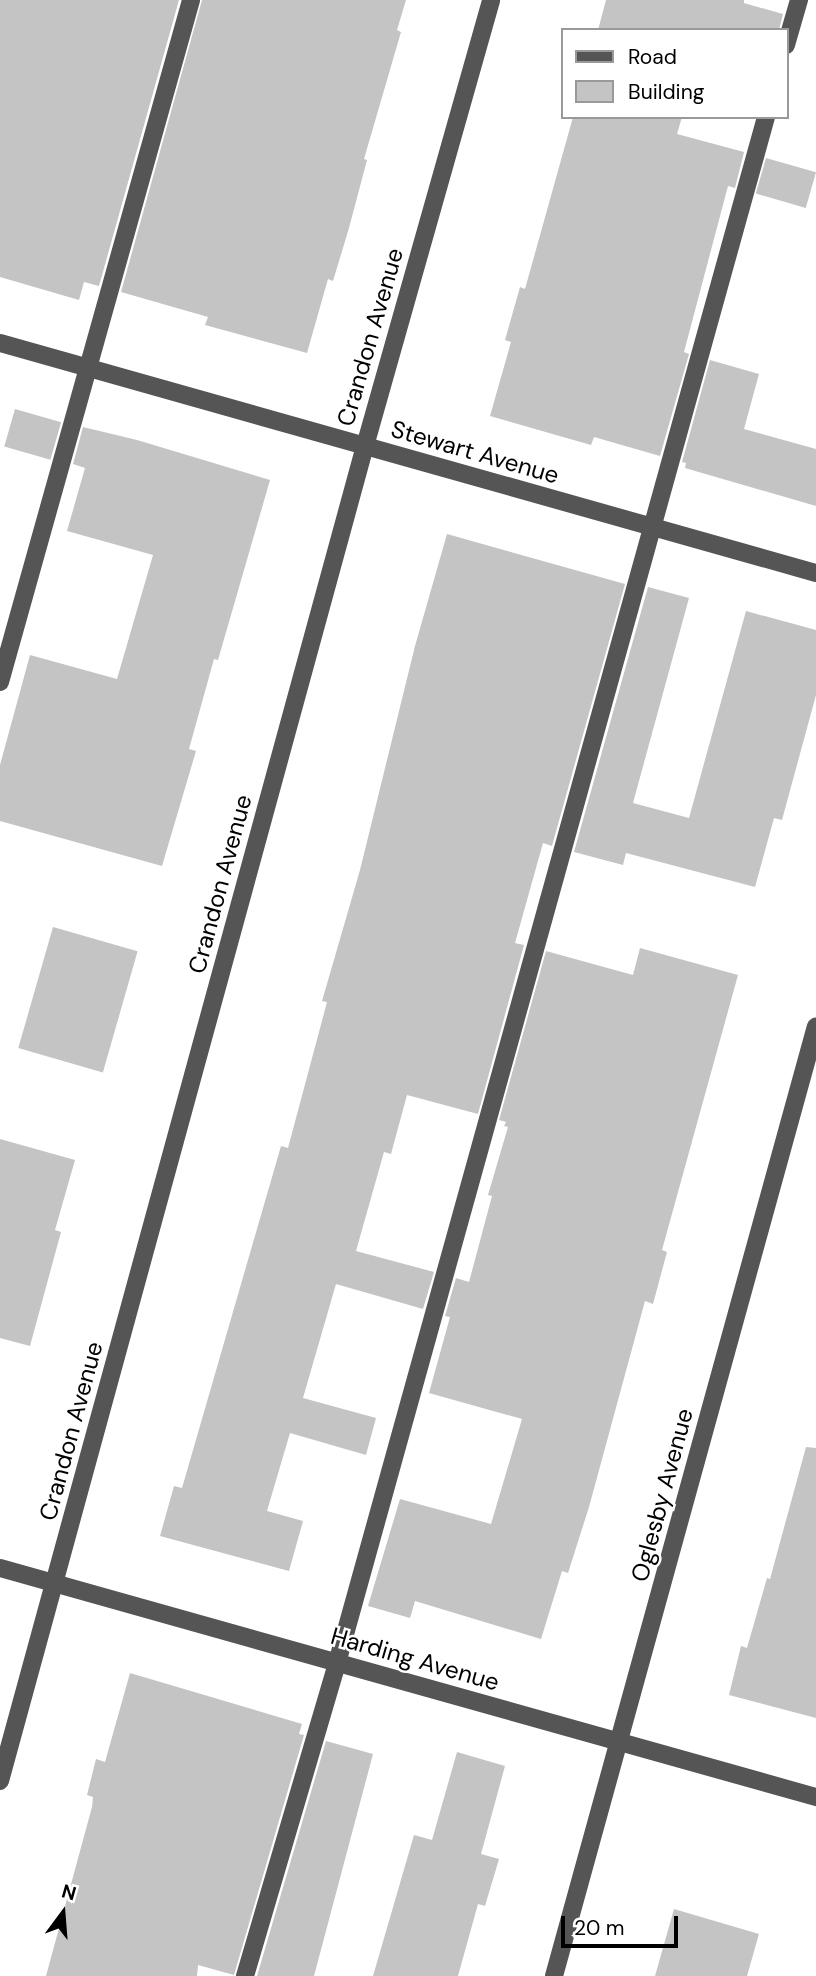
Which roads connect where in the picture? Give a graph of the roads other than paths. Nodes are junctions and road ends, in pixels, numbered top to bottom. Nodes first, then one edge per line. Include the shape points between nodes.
1 (191, 0) edge
2 (491, 0) edge
3 (799, 0) edge
4 (788, 38) edge
5 (765, 119) edge
6 (0, 343) edge
7 (88, 368) junction
8 (365, 446) junction
9 (653, 527) junction
10 (816, 573) edge
11 (0, 682) edge
12 (816, 1026) edge
13 (0, 1568) edge
14 (55, 1583) junction
15 (337, 1663) junction
16 (620, 1742) junction
17 (0, 1781) edge
18 (816, 1797) edge
19 (245, 1976) edge
20 (554, 1976) edge

1 - 7 street
2 - 8 street, Crandon Avenue
3 - 4 street
5 - 9 street
6 - 7 street, Stewart Avenue
7 - 8 street, Stewart Avenue
7 - 11 street
8 - 9 street, Stewart Avenue
8 - 14 street, Crandon Avenue
9 - 10 street, Stewart Avenue
9 - 15 street
12 - 16 street, Oglesby Avenue
13 - 14 street, Harding Avenue
14 - 15 street, Harding Avenue
14 - 17 street, Crandon Avenue
15 - 16 street, Harding Avenue
15 - 19 street
16 - 18 street, Harding Avenue
16 - 20 street, Oglesby Avenue

